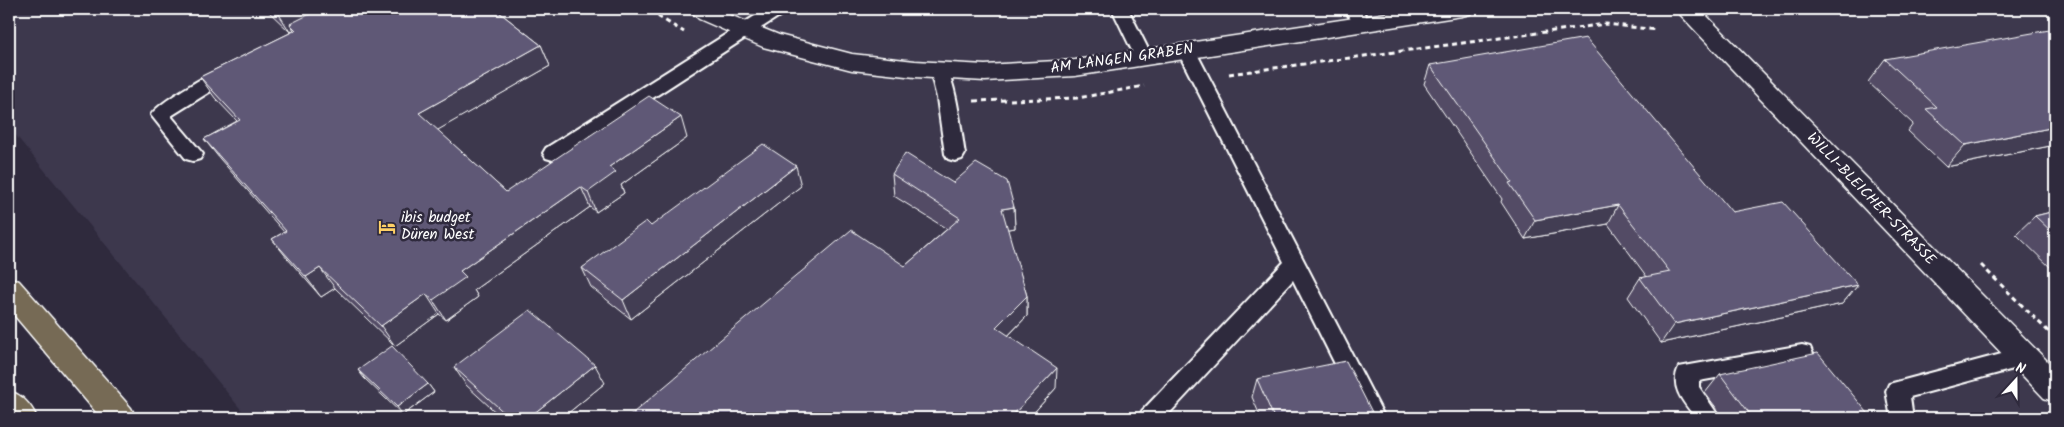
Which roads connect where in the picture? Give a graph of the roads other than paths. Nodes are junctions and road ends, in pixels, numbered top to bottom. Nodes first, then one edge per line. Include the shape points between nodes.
1 (700, 9) edge
2 (778, 9) edge
3 (1120, 9) edge
4 (1462, 9) edge
5 (1687, 9) edge
6 (1357, 16) edge
7 (743, 30) junction
8 (1186, 50) junction
9 (1143, 57) junction
10 (242, 65) edge
11 (939, 70) junction
12 (193, 154) dead end
13 (554, 154) dead end
14 (956, 154) dead end
15 (1295, 264) junction
16 (9, 288) edge
17 (1802, 354) edge
18 (2024, 357) junction
19 (2053, 384) edge
20 (9, 404) edge
21 (20, 418) edge
22 (120, 418) edge
23 (1150, 418) edge
24 (1374, 418) edge
25 (1709, 418) edge
26 (1902, 418) edge

1 - 7 street, AM LANGEN GRABEN
2 - 7 lane
3 - 9 lane
4 - 6 street, AM LANGEN GRABEN
5 - 18 street, WILLI-BLEICHER-STRASSE
6 - 8 street, AM LANGEN GRABEN
7 - 11 street, AM LANGEN GRABEN via 771,41 852,62
7 - 13 lane
8 - 9 street, AM LANGEN GRABEN
8 - 15 lane
9 - 11 street, AM LANGEN GRABEN via 1075,68 985,73
10 - 12 lane via 179,100 160,115
11 - 14 lane
15 - 23 lane
15 - 24 lane
16 - 22 main road
17 - 25 lane via 1687,374 1688,390
18 - 19 street, WILLI-BLEICHER-STRASSE
18 - 26 lane via 1897,390
20 - 21 main road

